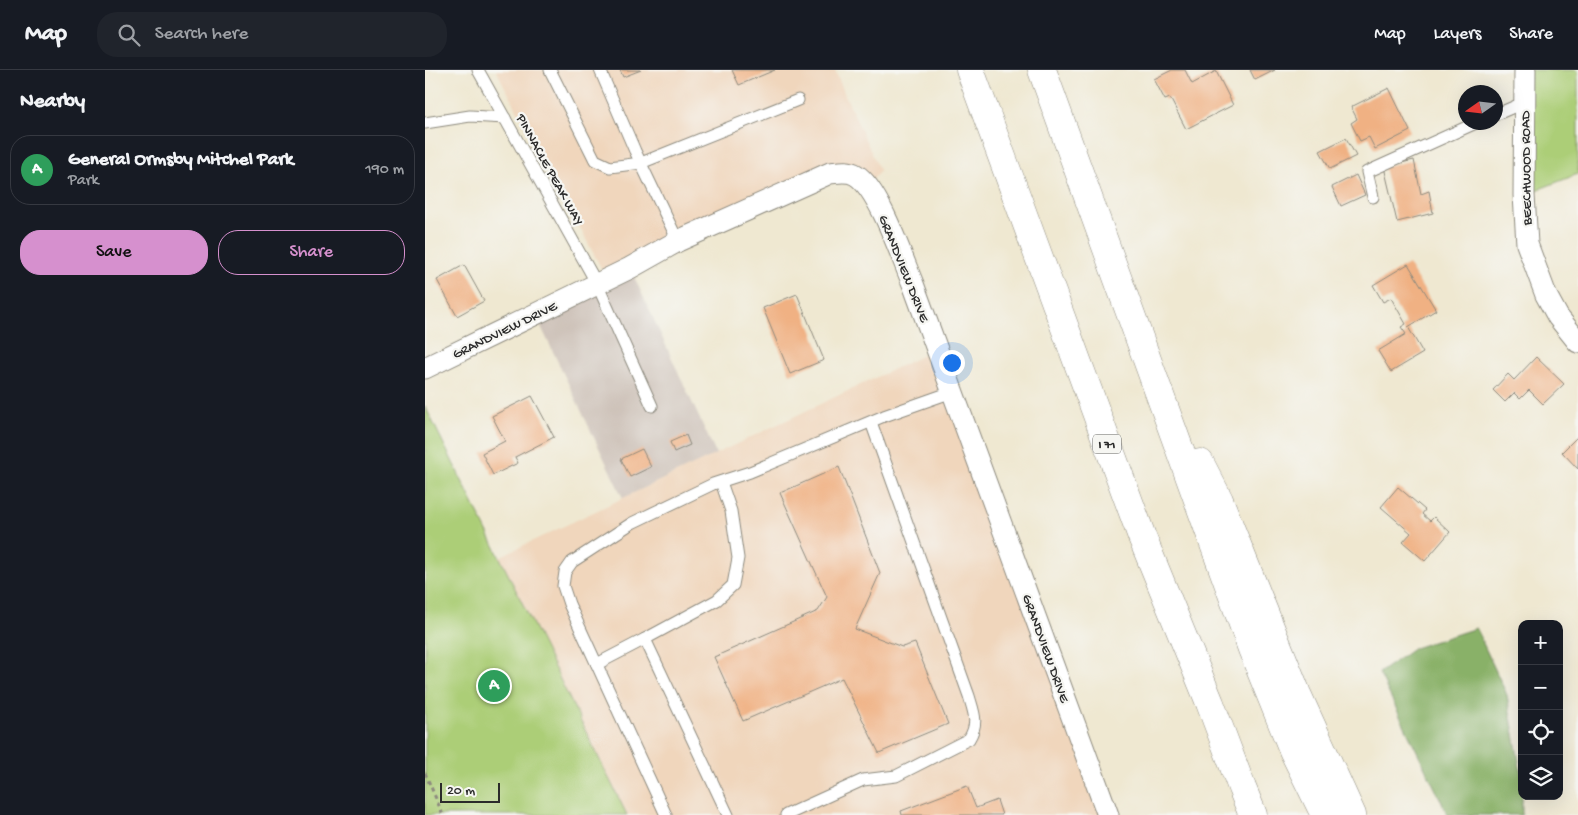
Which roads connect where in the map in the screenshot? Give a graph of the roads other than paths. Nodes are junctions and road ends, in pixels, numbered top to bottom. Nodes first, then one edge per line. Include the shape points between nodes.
1 (478, 70) edge
2 (550, 70) edge
3 (600, 70) edge
4 (970, 70) edge
5 (1042, 70) edge
6 (1525, 70) edge
7 (798, 100) dead end
8 (1525, 102) junction
9 (1503, 112) edge
10 (505, 118) junction
11 (425, 123) edge
12 (1460, 130) edge
13 (641, 163) junction
14 (1373, 197) dead end
15 (678, 241) junction
16 (597, 284) junction
17 (1578, 342) edge
18 (1145, 354) junction
19 (425, 368) edge
20 (952, 392) junction
21 (652, 406) dead end
22 (871, 422) junction
23 (721, 482) junction
24 (645, 639) junction
25 (597, 664) junction
26 (1104, 813) edge
27 (666, 815) edge
28 (728, 815) edge
29 (786, 815) edge
30 (1253, 815) edge
31 (1325, 815) edge
32 (1353, 815) edge

1 - 10 lane, PINNACLE PEAK WAY
2 - 13 lane via 595,160 610,168
3 - 13 lane
4 - 30 highway, I 71 via 1141,537
5 - 18 highway
6 - 8 street, BEECHWOOD ROAD
7 - 13 lane
8 - 9 lane
8 - 17 street, BEECHWOOD ROAD via 1527,244 1546,295
10 - 11 lane via 470,116
10 - 16 lane, PINNACLE PEAK WAY
12 - 14 lane via 1367,172
13 - 15 lane
15 - 16 street, GRANDVIEW DRIVE
15 - 20 street, GRANDVIEW DRIVE via 830,173 846,171 857,176 868,185 879,203 913,284
16 - 19 street, GRANDVIEW DRIVE
16 - 21 lane, PINNACLE PEAK WAY
18 - 31 highway via 1252,649 1293,750
18 - 32 highway via 1219,500 1297,694
20 - 22 lane
20 - 26 street, GRANDVIEW DRIVE
22 - 23 lane
22 - 29 lane via 969,696 976,718 975,730 969,739 896,776 863,780
23 - 24 lane via 731,511 738,558 733,585 717,600
23 - 25 lane via 632,523 572,562 565,572 563,586 569,604
24 - 25 lane
24 - 28 lane
25 - 27 lane

